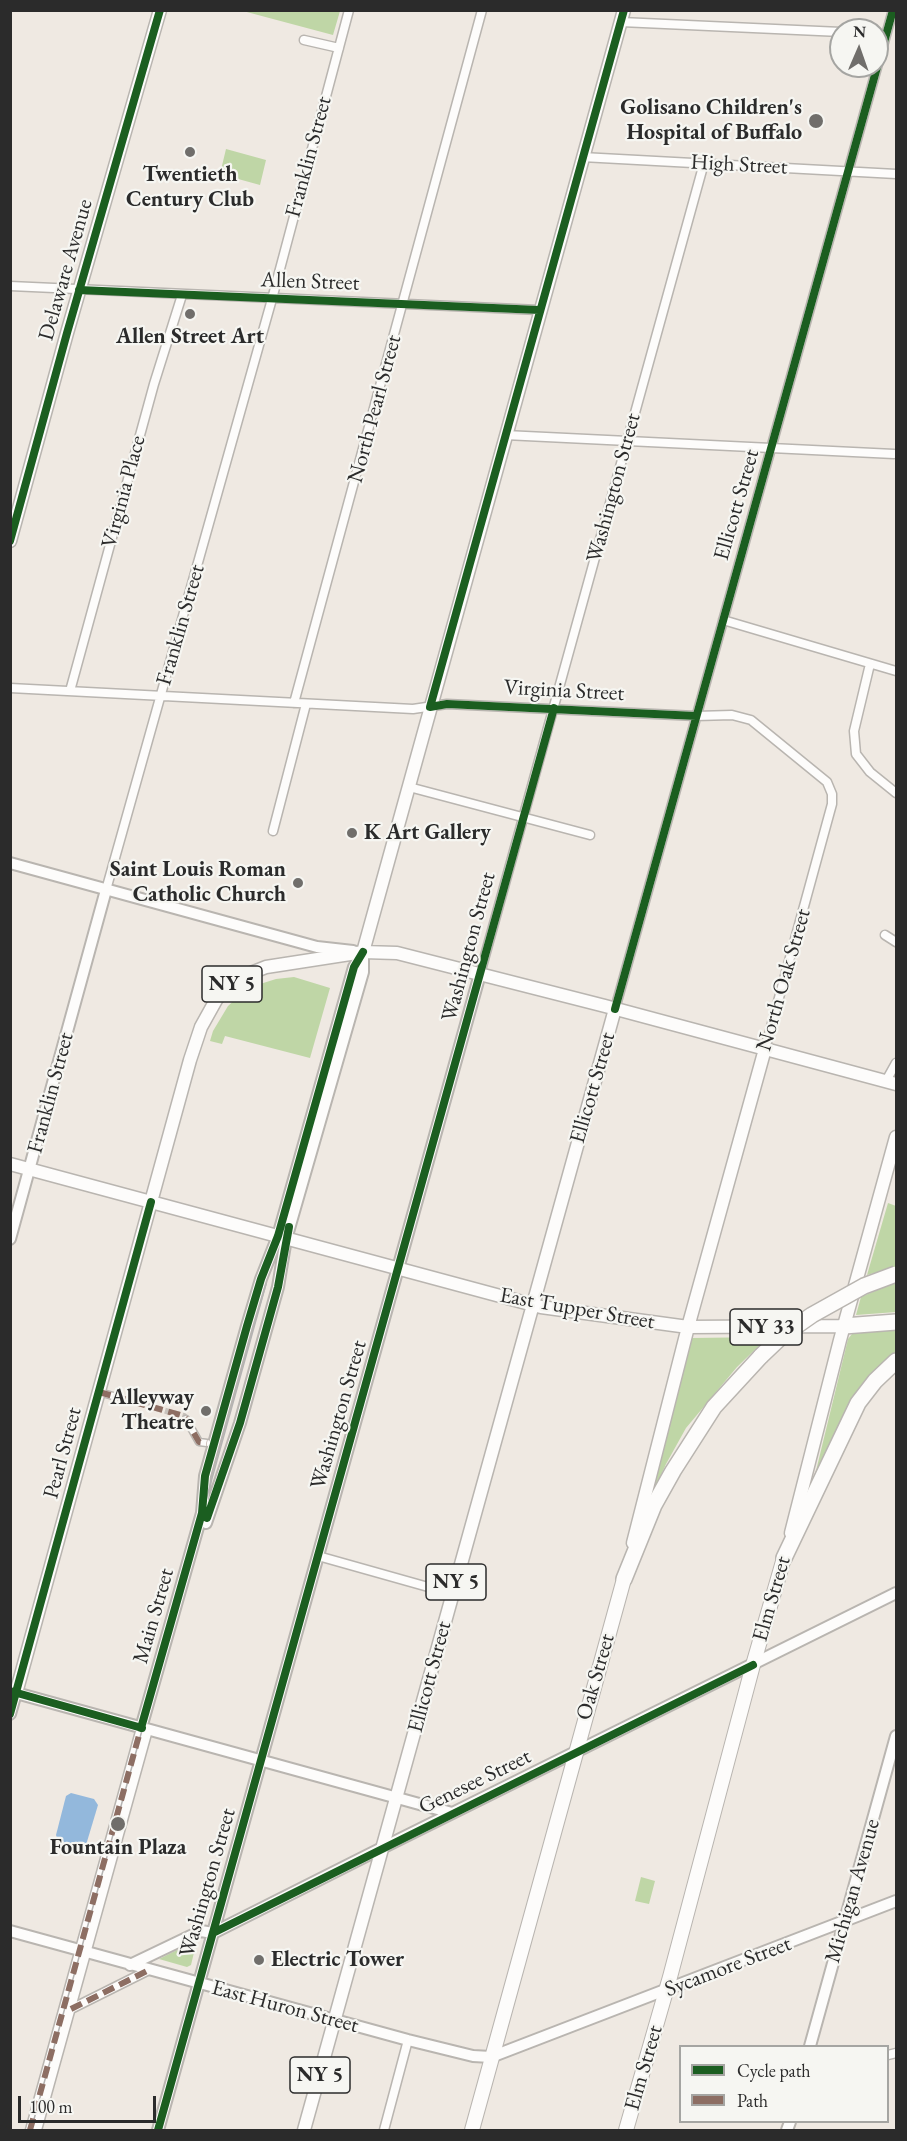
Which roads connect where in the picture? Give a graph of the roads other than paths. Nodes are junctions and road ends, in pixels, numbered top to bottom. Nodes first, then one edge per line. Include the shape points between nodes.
1 (160, 10) edge
2 (349, 10) edge
3 (483, 10) edge
4 (622, 16) edge
5 (829, 31) edge
6 (304, 40) dead end
7 (339, 48) junction
8 (871, 78) edge
9 (582, 157) junction
10 (704, 163) junction
11 (848, 171) junction
12 (897, 174) edge
13 (10, 286) edge
14 (79, 290) junction
15 (182, 295) junction
16 (272, 298) junction
17 (404, 304) junction
18 (539, 310) junction
19 (505, 435) junction
20 (627, 441) junction
21 (771, 448) junction
22 (894, 454) dead end
23 (10, 541) edge
24 (723, 620) junction
25 (870, 664) junction
26 (897, 671) edge
27 (10, 688) edge
28 (70, 691) junction
29 (161, 696) junction
30 (294, 703) junction
31 (306, 704) junction
32 (430, 707) junction
33 (554, 708) junction
34 (696, 716) junction
35 (409, 788) junction
36 (897, 793) edge
37 (523, 817) junction
38 (273, 831) dead end
39 (590, 835) dead end
40 (10, 863) edge
41 (106, 890) junction
42 (885, 935) dead end
43 (897, 942) edge
44 (363, 952) junction
45 (480, 974) junction
46 (615, 1009) junction
47 (765, 1048) junction
48 (897, 1063) edge
49 (891, 1082) edge
50 (897, 1137) edge
51 (10, 1164) edge
52 (30, 1169) junction
53 (151, 1202) junction
54 (282, 1238) junction
55 (10, 1239) edge
56 (398, 1269) junction
57 (897, 1274) edge
58 (533, 1305) junction
59 (897, 1322) edge
60 (844, 1326) junction
61 (688, 1327) junction
62 (897, 1361) edge
63 (99, 1392) junction
64 (113, 1396) tunnel mouth
65 (186, 1419) tunnel mouth
66 (207, 1443) dead end
67 (318, 1556) junction
68 (784, 1558) junction
69 (624, 1579) junction
70 (897, 1593) edge
71 (453, 1594) junction
72 (753, 1665) junction
73 (13, 1692) edge
74 (10, 1714) edge
75 (144, 1729) junction
76 (897, 1736) edge
77 (574, 1753) junction
78 (261, 1761) junction
79 (397, 1798) junction
80 (452, 1814) junction
81 (382, 1848) junction
82 (897, 1901) edge
83 (845, 1921) junction
84 (10, 1931) edge
85 (213, 1933) junction
86 (82, 1951) junction
87 (130, 1965) junction
88 (149, 1970) junction
89 (199, 1983) junction
90 (665, 1992) junction
91 (71, 2009) junction
92 (335, 2020) junction
93 (408, 2040) junction
94 (810, 2045) edge
95 (491, 2057) junction
96 (30, 2130) edge
97 (38, 2130) edge
98 (158, 2130) edge
99 (304, 2130) edge
100 (384, 2130) edge
101 (472, 2130) edge
102 (626, 2130) edge

1 - 14 main road, Delaware Avenue
2 - 7 street, Franklin Street
3 - 17 street, North Pearl Street
4 - 5 street
4 - 9 main road
6 - 7 street
7 - 16 street, Franklin Street
8 - 11 street, Ellicott Street
9 - 10 street, High Street
9 - 18 main road
10 - 11 street, High Street
10 - 20 street, Washington Street
11 - 12 street, High Street
11 - 21 street, Ellicott Street
13 - 14 street, Allen Street
14 - 15 street, Allen Street
14 - 23 main road, Delaware Avenue
15 - 16 street, Allen Street
15 - 28 street, Virginia Place
16 - 17 street, Allen Street
16 - 29 street, Franklin Street
17 - 18 street, Allen Street
17 - 30 street, North Pearl Street
18 - 19 main road
19 - 20 street
19 - 32 main road
20 - 21 street
20 - 33 street, Washington Street
21 - 22 street
21 - 24 street, Ellicott Street
24 - 25 street
24 - 34 street, Ellicott Street
25 - 26 street
25 - 36 street via 854,731 856,754 870,772
27 - 28 street, Virginia Street
28 - 29 street, Virginia Street
29 - 30 street, Virginia Street
29 - 41 street, Franklin Street
30 - 31 street, Virginia Street
31 - 32 street, Virginia Street
31 - 38 street
32 - 33 street, Virginia Street via 447,704
32 - 35 main road
33 - 34 street, Virginia Street
33 - 37 street, Washington Street
34 - 46 street, Ellicott Street
34 - 47 street, North Oak Street via 732,715 751,720 821,776 832,794
35 - 37 street
35 - 44 main road
37 - 39 street
37 - 45 street, Washington Street
40 - 41 street
41 - 44 street via 317,947
41 - 52 street, Franklin Street
42 - 43 street
44 - 45 main road, NY 5 via 397,953
44 - 53 main road, Pearl Street / NY 5 via 266,967 225,988 201,1027
44 - 54 street via 354,967
45 - 46 main road, NY 5
45 - 56 street, Washington Street
46 - 47 main road
46 - 58 main road, Ellicott Street / NY 5
47 - 49 main road
47 - 61 main road, North Oak Street
48 - 49 street
50 - 60 main road, Elm Street
51 - 52 main road, East Tupper Street
52 - 53 main road, East Tupper Street
52 - 55 street, Franklin Street
53 - 54 main road, East Tupper Street
53 - 63 main road, Pearl Street / NY 5
54 - 56 main road, East Tupper Street
54 - 75 street, Main Street via 278,1287 240,1423 208,1514
54 - 75 street, Main Street via 261,1279 220,1420 203,1486 201,1513
56 - 58 main road, East Tupper Street
56 - 67 street, Washington Street
57 - 69 highway, bridge via 864,1286 782,1336 714,1407 654,1505
58 - 61 main road, East Tupper Street / NY 33
58 - 71 main road, Ellicott Street / NY 5
59 - 60 highway, NY 33
60 - 61 main road, East Tupper Street / NY 33
60 - 68 main road, Elm Street
61 - 69 main road, Oak Street
62 - 68 highway via 858,1403
63 - 64 street
63 - 73 main road, Pearl Street / NY 5
65 - 66 street via 199,1442
67 - 71 street
67 - 78 street, Washington Street
68 - 72 highway, Elm Street
69 - 77 highway, Oak Street
70 - 72 street, Genesee Street
71 - 79 main road, Ellicott Street / NY 5
72 - 77 street, Genesee Street
72 - 90 highway, Elm Street
73 - 74 street, Pearl Street
73 - 75 street
75 - 78 street
75 - 86 street, Main Street
76 - 83 street, Michigan Avenue
77 - 80 street, Genesee Street
77 - 95 highway, Oak Street
78 - 79 street
78 - 85 street, Washington Street
79 - 80 street
79 - 81 main road, Ellicott Street / NY 5
80 - 81 street, Genesee Street
81 - 85 street, Genesee Street
81 - 92 main road, Ellicott Street / NY 5
82 - 83 street, Sycamore Street
83 - 90 street, Sycamore Street
83 - 94 street, Michigan Avenue
84 - 86 street, East Huron Street
85 - 87 street, Genesee Street via 201,1931
85 - 89 street, Washington Street
86 - 87 street, East Huron Street
86 - 91 street, Main Street
86 - 96 street, Main Street
87 - 88 street, East Huron Street
88 - 89 street, East Huron Street
88 - 91 street
89 - 92 street, East Huron Street
89 - 98 street, Washington Street
90 - 95 street, Sycamore Street
90 - 102 highway, Elm Street
91 - 97 street, Main Street
92 - 93 street, East Huron Street
92 - 99 main road, Ellicott Street / NY 5
93 - 95 street, East Huron Street
93 - 100 street
95 - 101 highway, Oak Street

